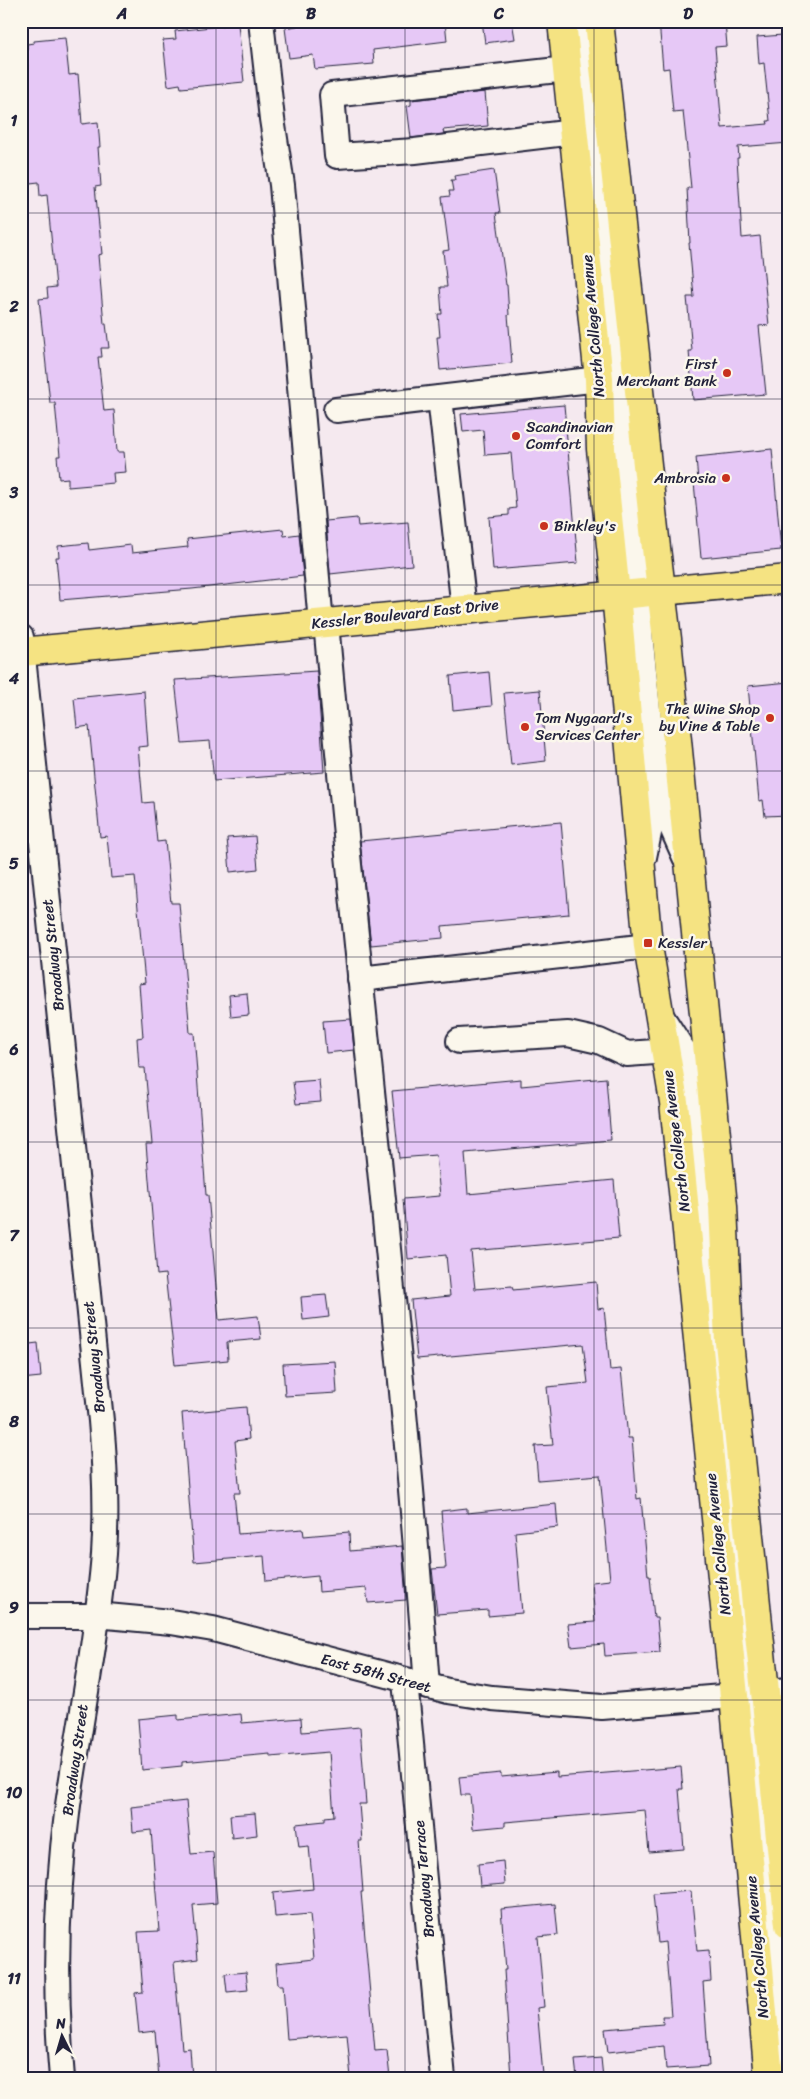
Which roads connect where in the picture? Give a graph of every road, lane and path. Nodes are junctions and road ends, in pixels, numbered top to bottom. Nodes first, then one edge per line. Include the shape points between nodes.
1 (262, 21) edge
2 (562, 21) edge
3 (580, 21) edge
4 (599, 21) edge
5 (567, 68) junction
6 (574, 132) junction
7 (599, 379) junction
8 (440, 398) junction
9 (336, 410) dead end
10 (789, 579) edge
11 (639, 592) junction
12 (464, 609) junction
13 (323, 622) junction
14 (22, 647) edge
15 (657, 794) junction
16 (690, 867) junction
17 (642, 870) junction
18 (648, 946) junction
19 (360, 979) junction
20 (459, 1041) dead end
21 (685, 1050) junction
22 (21, 1616) edge
23 (96, 1616) junction
24 (416, 1683) junction
25 (777, 1691) edge
26 (734, 1696) junction
27 (789, 1925) edge
28 (62, 2078) edge
29 (443, 2078) edge
30 (769, 2078) edge
31 (786, 2078) edge

1 - 13 street, Broadway Terrace via 282,185
2 - 5 main road, North College Avenue
3 - 11 street, North College Avenue
4 - 11 main road, North College Avenue
5 - 6 main road, North College Avenue
5 - 6 street via 332,95 337,156 415,151
6 - 7 main road, North College Avenue
7 - 8 street
7 - 11 main road, North College Avenue via 601,449
8 - 9 street
8 - 12 street
10 - 11 main road, Kessler Boulevard East Drive
11 - 12 main road, Kessler Boulevard East Drive
11 - 15 street, North College Avenue via 641,643
11 - 16 main road, North College Avenue
11 - 17 main road, North College Avenue
12 - 13 main road, Kessler Boulevard East Drive
13 - 14 main road, Kessler Boulevard East Drive
13 - 19 street, Broadway Terrace
14 - 23 street, Broadway Street via 104,1444 104,1552
15 - 16 street, North College Avenue
15 - 17 street, North College Avenue
16 - 21 main road, North College Avenue via 703,1007
17 - 18 main road, North College Avenue
18 - 19 street
18 - 21 main road, North College Avenue via 658,1011
19 - 24 street, Broadway Terrace via 387,1225
20 - 21 street via 568,1034 599,1041 627,1054
21 - 25 main road, North College Avenue via 723,1206 729,1342
21 - 26 main road, North College Avenue via 674,1102
21 - 31 street, North College Avenue
22 - 23 street, East 58th Street
23 - 24 street, East 58th Street via 213,1629
23 - 28 street, Broadway Street via 61,1877 58,1961
24 - 26 street, East 58th Street via 492,1698 589,1707
24 - 29 street, Broadway Terrace
25 - 27 main road, North College Avenue
26 - 30 main road, North College Avenue

